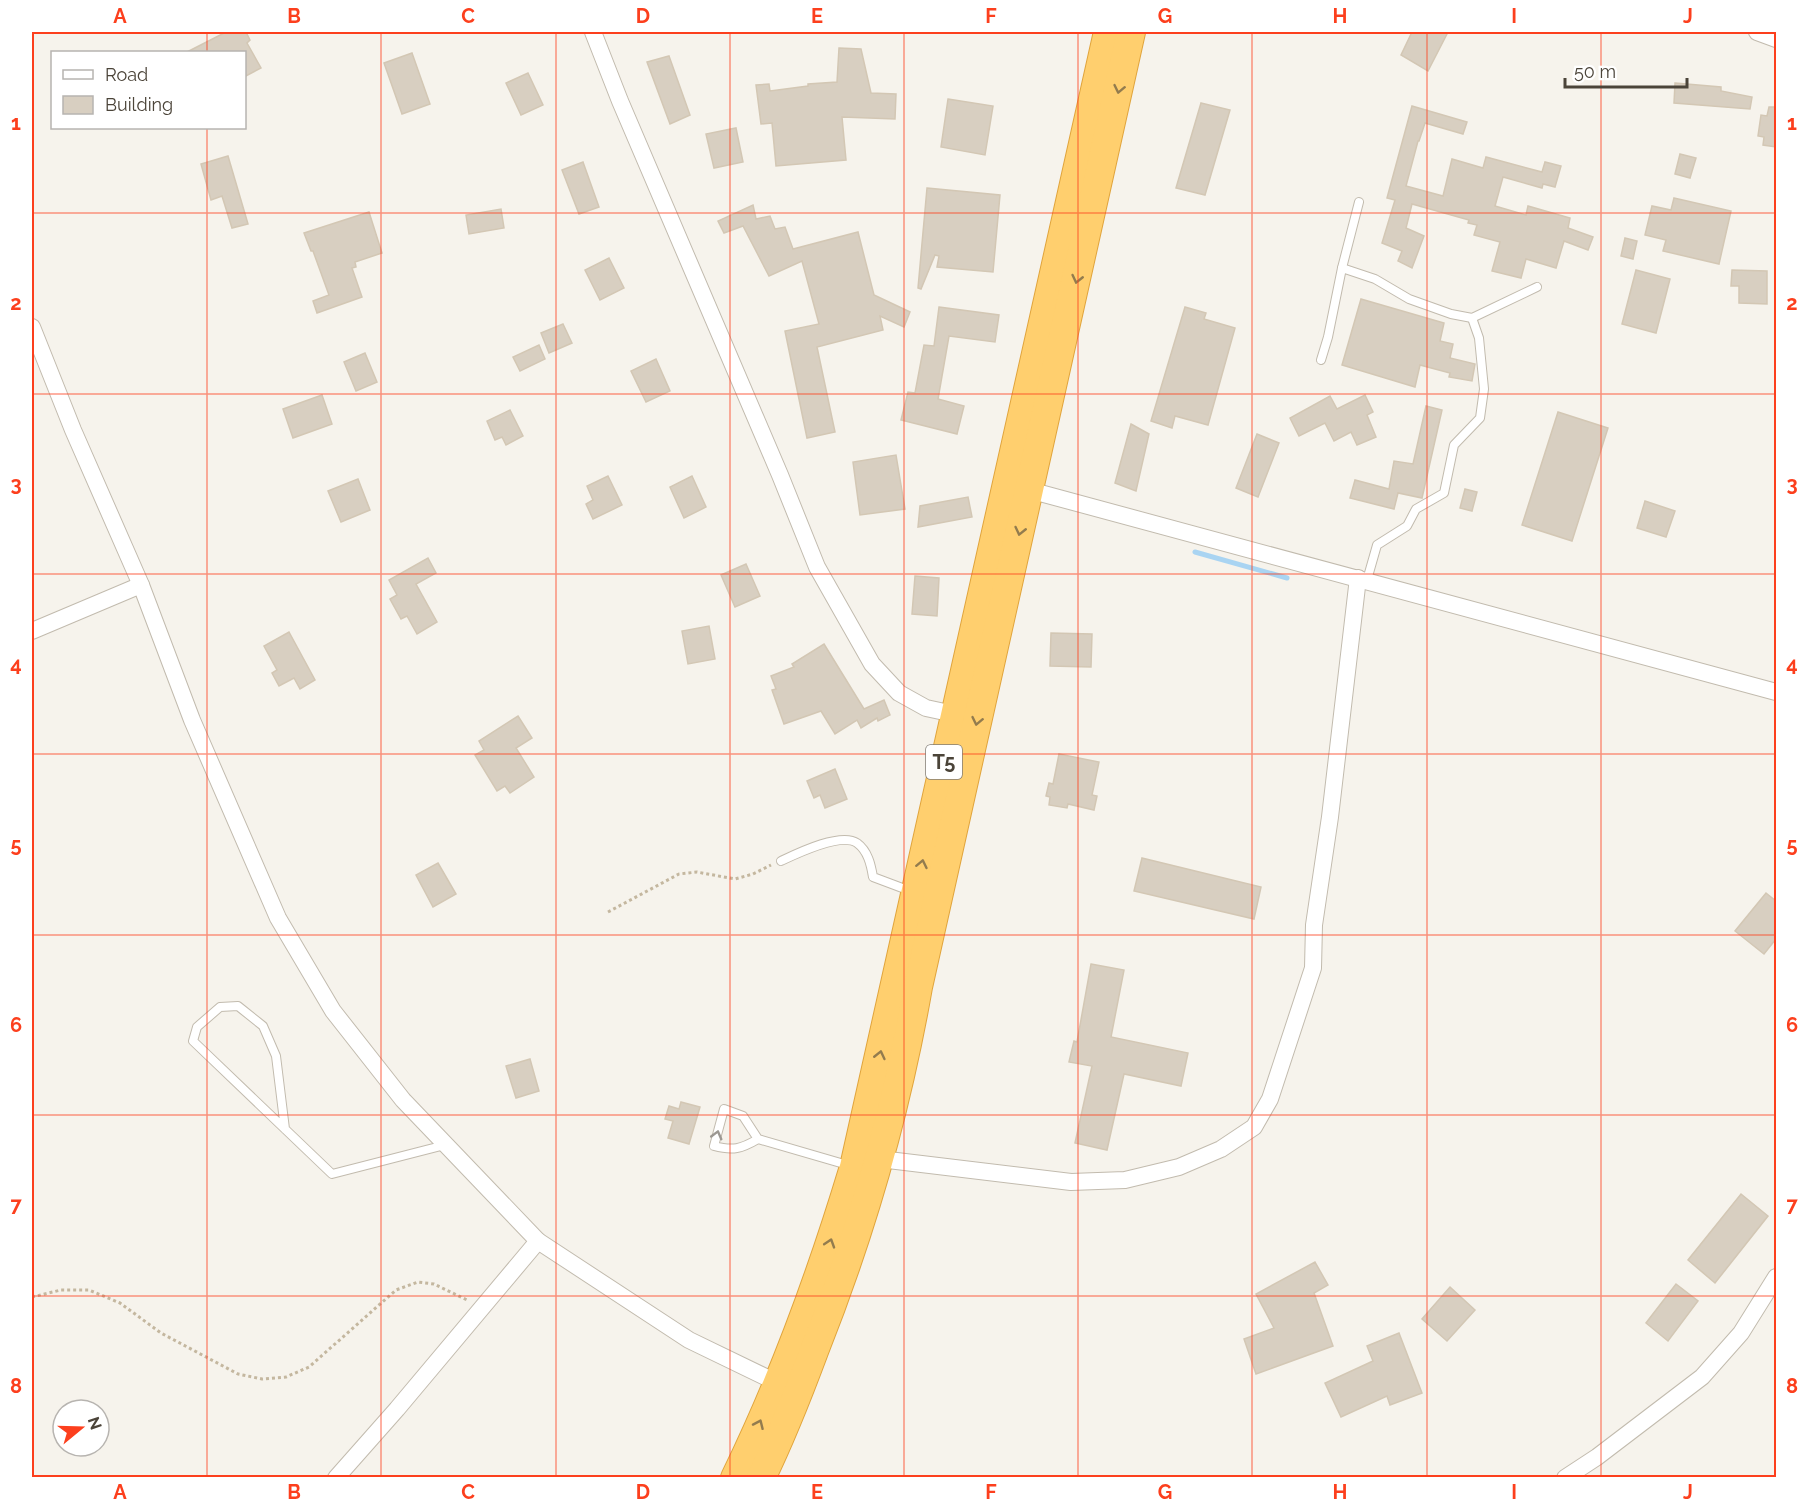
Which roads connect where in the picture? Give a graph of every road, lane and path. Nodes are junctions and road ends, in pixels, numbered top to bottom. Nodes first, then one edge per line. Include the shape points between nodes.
1 (593, 32) edge
2 (1108, 32) edge
3 (1131, 32) edge
4 (1757, 32) edge
5 (1776, 39) edge
6 (1359, 202) dead end
7 (1342, 268) junction
8 (1537, 287) dead end
9 (1472, 318) junction
10 (32, 327) edge
11 (1321, 360) dead end
12 (1029, 490) junction
13 (1362, 579) junction
14 (141, 585) junction
15 (32, 631) edge
16 (1776, 692) edge
17 (954, 714) junction
18 (781, 861) joint
19 (926, 897) junction
20 (608, 912) dead end
21 (285, 1129) junction
22 (758, 1139) junction
23 (446, 1144) junction
24 (867, 1163) junction
25 (538, 1241) junction
26 (1776, 1277) edge
27 (32, 1297) edge
28 (483, 1306) junction
29 (788, 1388) junction
30 (336, 1478) edge
31 (735, 1478) edge
32 (761, 1478) edge
33 (1565, 1478) edge

1 - 17 street via 817,567 872,664 899,693 926,708
2 - 17 highway, T5
3 -> 12 highway, T5
4 - 5 street
6 - 7 lane
7 - 9 lane via 1375,279 1409,299
7 - 11 lane
8 - 9 lane
9 - 13 lane via 1479,338 1484,389 1480,418 1454,445 1444,493 1416,509 1407,526 1377,545
10 - 14 street
12 - 13 street
12 -> 19 highway, T5
13 - 16 street
13 - 24 street via 1337,741 1314,925 1313,968 1270,1099 1254,1127 1221,1149 1179,1167 1125,1180 1071,1182
14 - 15 street
14 - 23 street via 192,720 278,918 333,1011 403,1100
19 -> 17 highway, T5
18 - 19 lane via 812,847 847,839 866,852 873,877
18 - 20 path via 735,879 697,872 679,874
19 - 24 highway, T5
21 - 21 lane via 193,1041 197,1027 220,1007 238,1006 263,1026 276,1056
21 - 23 lane via 332,1174
22 -> 22 lane via 731,1150 714,1146 724,1109 743,1116
22 - 24 lane
23 - 25 street
24 - 29 highway, T5 via 830,1246
25 - 28 street
25 - 29 street via 689,1340
26 - 33 street via 1741,1333 1702,1377
27 - 28 path via 61,1290 89,1290 120,1302 161,1333 238,1374 262,1379 286,1377 309,1367 396,1290 418,1282 434,1284
28 - 30 street
31 -> 29 highway, T5
29 - 32 highway, T5 via 779,1442

